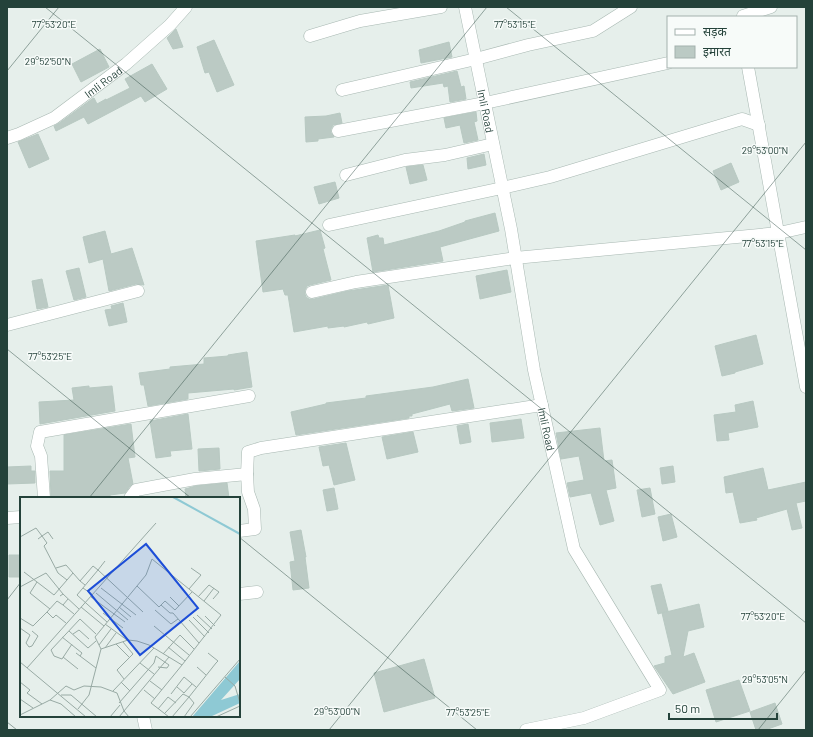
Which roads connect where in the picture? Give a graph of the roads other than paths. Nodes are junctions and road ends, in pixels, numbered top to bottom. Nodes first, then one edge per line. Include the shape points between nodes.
1 (186, 7) edge
2 (441, 7) edge
3 (466, 7) edge
4 (631, 7) edge
5 (771, 7) edge
6 (743, 13) edge
7 (310, 36) dead end
8 (476, 59) junction
9 (667, 63) edge
10 (748, 68) edge
11 (342, 90) dead end
12 (485, 103) junction
13 (759, 125) junction
14 (338, 131) dead end
15 (7, 138) edge
16 (493, 144) junction
17 (346, 176) dead end
18 (502, 188) junction
19 (329, 225) dead end
20 (806, 227) edge
21 (778, 233) junction
22 (516, 258) junction
23 (138, 291) dead end
24 (312, 292) dead end
25 (7, 325) edge
26 (806, 387) edge
27 (249, 396) dead end
28 (542, 405) junction
29 (246, 474) junction
30 (44, 497) edge
31 (131, 497) edge
32 (20, 517) edge
33 (7, 518) edge
34 (240, 531) edge
35 (257, 592) dead end
36 (240, 594) edge
37 (143, 717) edge
38 (146, 730) edge
39 (526, 730) edge

1 - 15 street, Imli Road via 170,26 126,64 54,118
2 - 7 street via 360,21
3 - 8 street, Imli Road
4 - 8 street via 593,31
5 - 6 street
8 - 11 street
8 - 12 street, Imli Road
9 - 12 street
10 - 13 street
12 - 14 street
12 - 16 street, Imli Road
13 - 18 street via 742,119 550,177
13 - 21 street
16 - 17 street via 445,155 405,160
16 - 18 street, Imli Road
18 - 19 street
18 - 22 street, Imli Road
20 - 21 street
21 - 22 street
21 - 26 street
22 - 24 street via 356,282
22 - 28 street, Imli Road
23 - 25 street
27 - 30 street via 40,432 37,446 41,456
28 - 29 street via 261,448 248,452
28 - 39 street, Imli Road via 574,549 660,690 584,718
29 - 31 street via 196,479 136,490
29 - 34 street via 248,492 254,509 255,529
32 - 33 street
35 - 36 street
37 - 38 street

